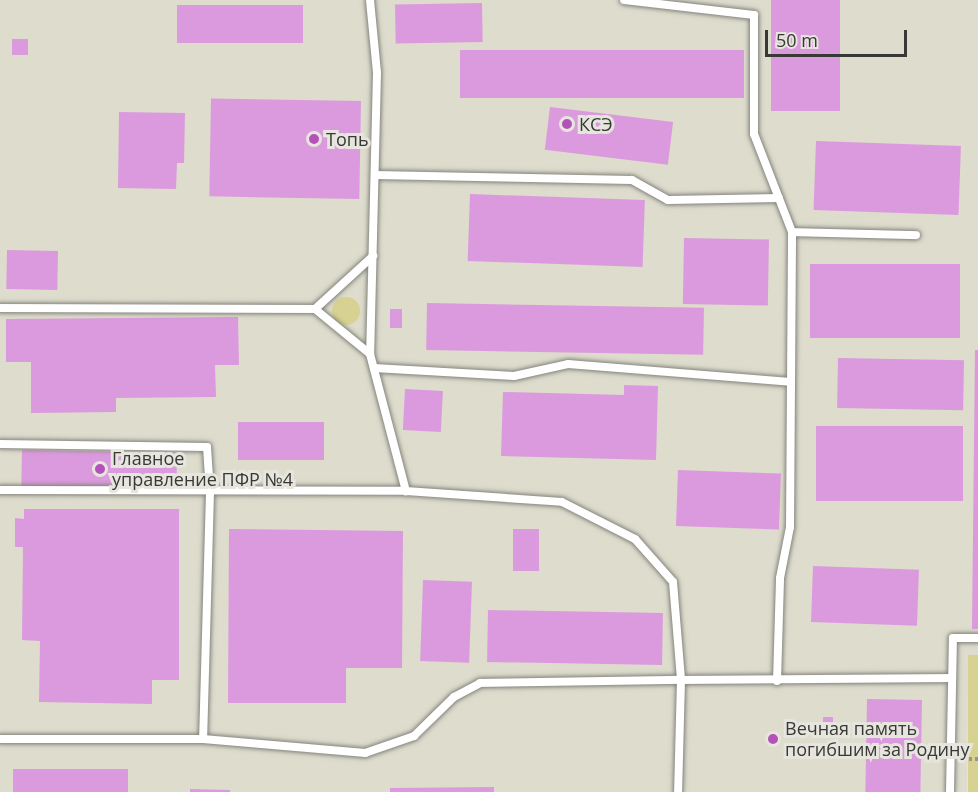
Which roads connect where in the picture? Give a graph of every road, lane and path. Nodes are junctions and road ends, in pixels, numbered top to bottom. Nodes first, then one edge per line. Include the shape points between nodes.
1 (370, 0) edge
2 (624, 0) edge
3 (375, 175) junction
4 (779, 198) junction
5 (792, 232) junction
6 (916, 236) dead end
7 (373, 256) junction
8 (0, 308) edge
9 (315, 309) junction
10 (370, 354) junction
11 (374, 368) junction
12 (790, 382) junction
13 (0, 444) edge
14 (0, 490) edge
15 (406, 491) junction
16 (210, 492) junction
17 (978, 638) edge
18 (952, 678) junction
19 (681, 680) junction
20 (777, 681) junction
21 (0, 739) edge
22 (203, 739) junction
23 (678, 792) edge
24 (950, 792) edge

1 - 3 lane via 377,73
2 - 4 lane via 754,15 754,134
3 - 4 lane via 632,180 668,200
3 - 7 lane
4 - 5 lane
5 - 6 lane
5 - 12 lane
7 - 9 lane
7 - 10 lane
8 - 9 lane
9 - 10 lane
10 - 11 lane
11 - 12 lane via 514,376 568,364
11 - 15 lane
12 - 20 lane via 790,527 780,578
13 - 16 lane via 207,447
14 - 16 lane
15 - 16 lane
15 - 19 lane via 562,502 634,539 674,582
16 - 22 lane
17 - 18 lane via 953,638
18 - 20 lane
18 - 24 lane
19 - 20 lane
19 - 22 lane via 480,683 454,697 414,736 365,753
19 - 23 lane
21 - 22 lane

